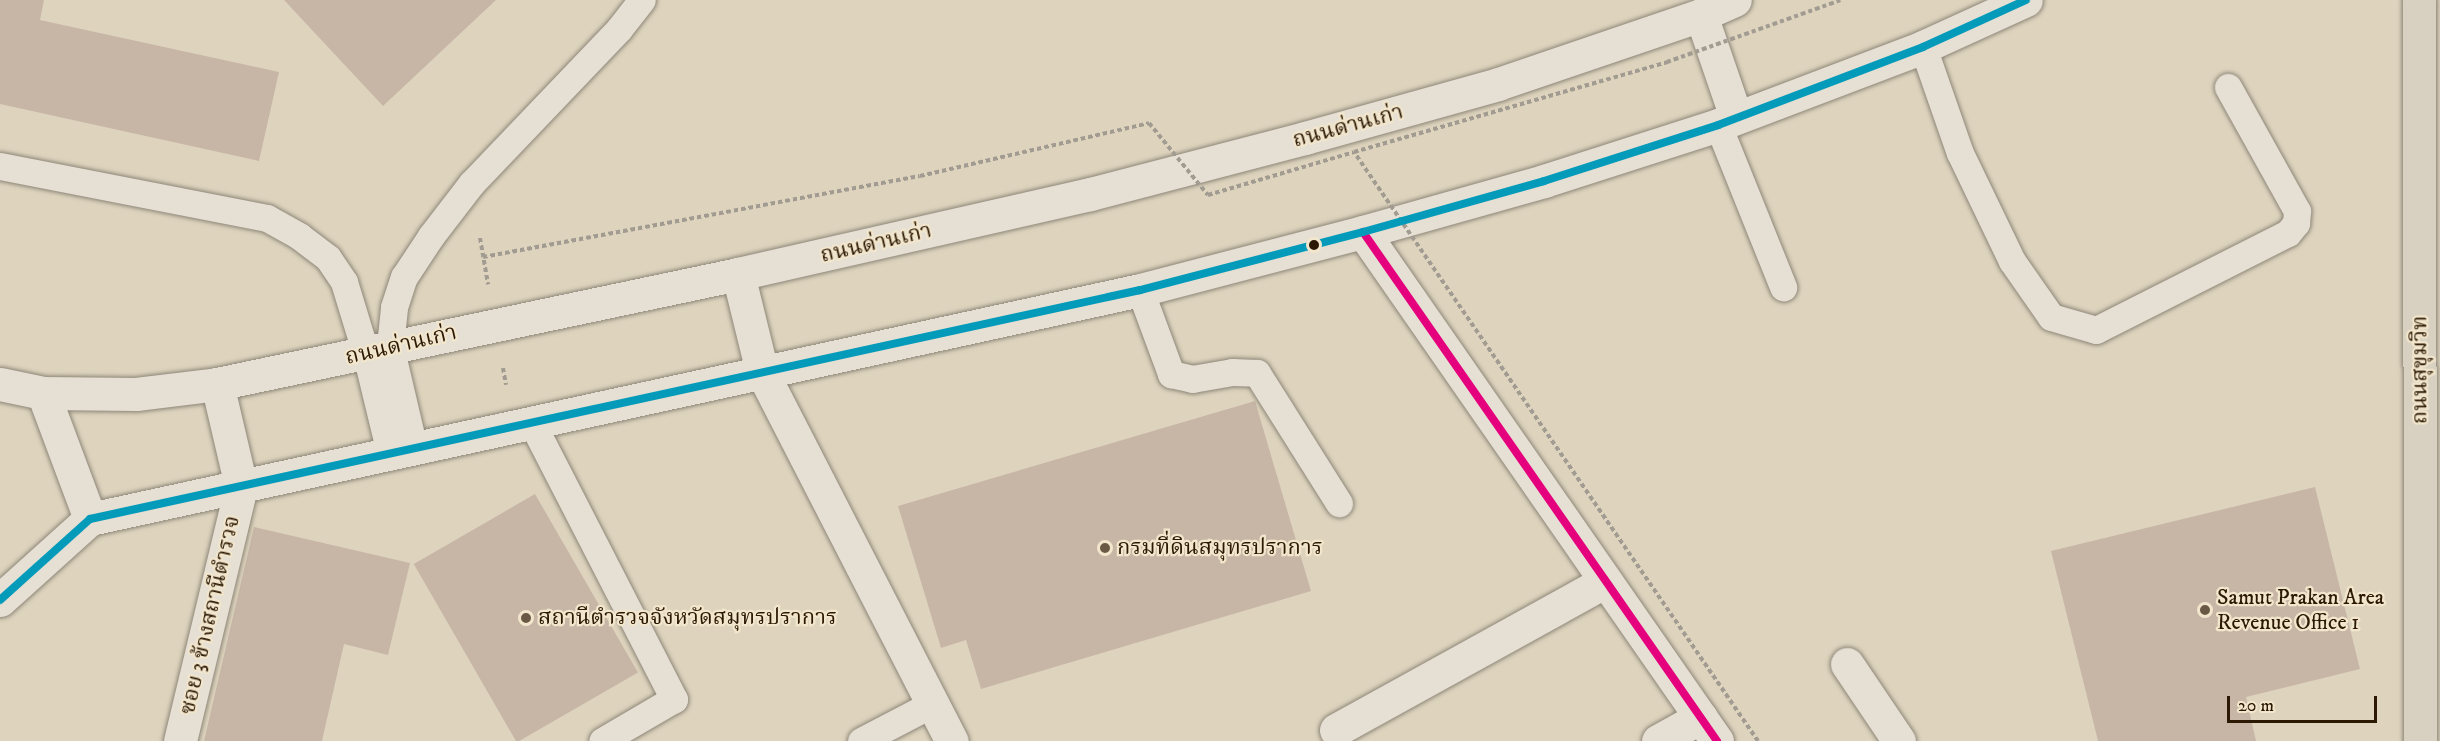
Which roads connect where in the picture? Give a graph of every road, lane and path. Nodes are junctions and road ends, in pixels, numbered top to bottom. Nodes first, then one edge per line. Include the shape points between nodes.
1 (642, 0) edge
2 (1735, 0) edge
3 (1841, 0) edge
4 (2026, 0) edge
5 (2419, 0) edge
6 (1697, 8) edge
7 (1923, 47) junction
8 (2228, 87) dead end
9 (1727, 121) junction
10 (1354, 152) junction
11 (0, 166) edge
12 (1363, 232) junction
13 (483, 257) dead end
14 (738, 274) junction
15 (1783, 287) dead end
16 (1140, 290) junction
17 (378, 350) junction
18 (762, 372) junction
19 (0, 384) edge
20 (216, 384) junction
21 (43, 393) junction
22 (531, 421) junction
23 (402, 451) junction
24 (241, 486) junction
25 (1339, 503) dead end
26 (90, 519) junction
27 (1606, 581) junction
28 (0, 600) edge
29 (1847, 664) dead end
30 (932, 704) junction
31 (1336, 729) dead end
32 (1709, 729) edge
33 (180, 741) edge
34 (602, 741) edge
35 (861, 741) edge
36 (952, 741) edge
37 (1658, 741) edge
38 (1758, 741) edge
39 (1899, 741) edge
40 (2420, 741) edge

1 - 17 lane via 471,184 431,236 401,287
2 - 6 main road, ถนนด่านเก่า
3 - 10 path, bridge via 1656,65
4 - 7 main road
5 - 40 highway, ถนนสุขุมวิท
6 - 9 main road
6 - 14 main road, ถนนด่านเก่า via 1498,84 1305,138 1090,194
7 - 8 lane via 1960,153 2012,261 2051,316 2096,330 2288,232 2296,224 2297,211
7 - 9 main road
9 - 12 main road via 1544,181
9 - 15 lane
10 - 13 path, bridge via 1208,195 1149,123 920,176
10 - 38 path, bridge
11 - 17 lane via 267,218 327,258 344,282
12 - 16 main road
12 - 27 main road
14 - 17 main road, ถนนด่านเก่า
14 - 18 main road
16 - 18 main road
16 - 25 lane via 1171,374 1192,379 1232,372 1257,373
17 - 20 main road, ถนนด่านเก่า
17 - 23 lane
18 - 22 main road
18 - 30 main road
19 - 21 main road, ถนนด่านเก่า
20 - 21 main road, ถนนด่านเก่า via 136,394
20 - 24 main road, ซอย 3 ข้างสถานีตำรวจ
21 - 26 main road
22 - 23 main road
22 - 34 lane via 674,699
23 - 24 main road
24 - 26 main road
24 - 33 main road, ซอย 3 ข้างสถานีตำรวจ
26 - 28 main road
27 - 31 main road
27 - 32 main road
29 - 39 main road
30 - 35 lane
30 - 36 main road
32 - 37 main road

